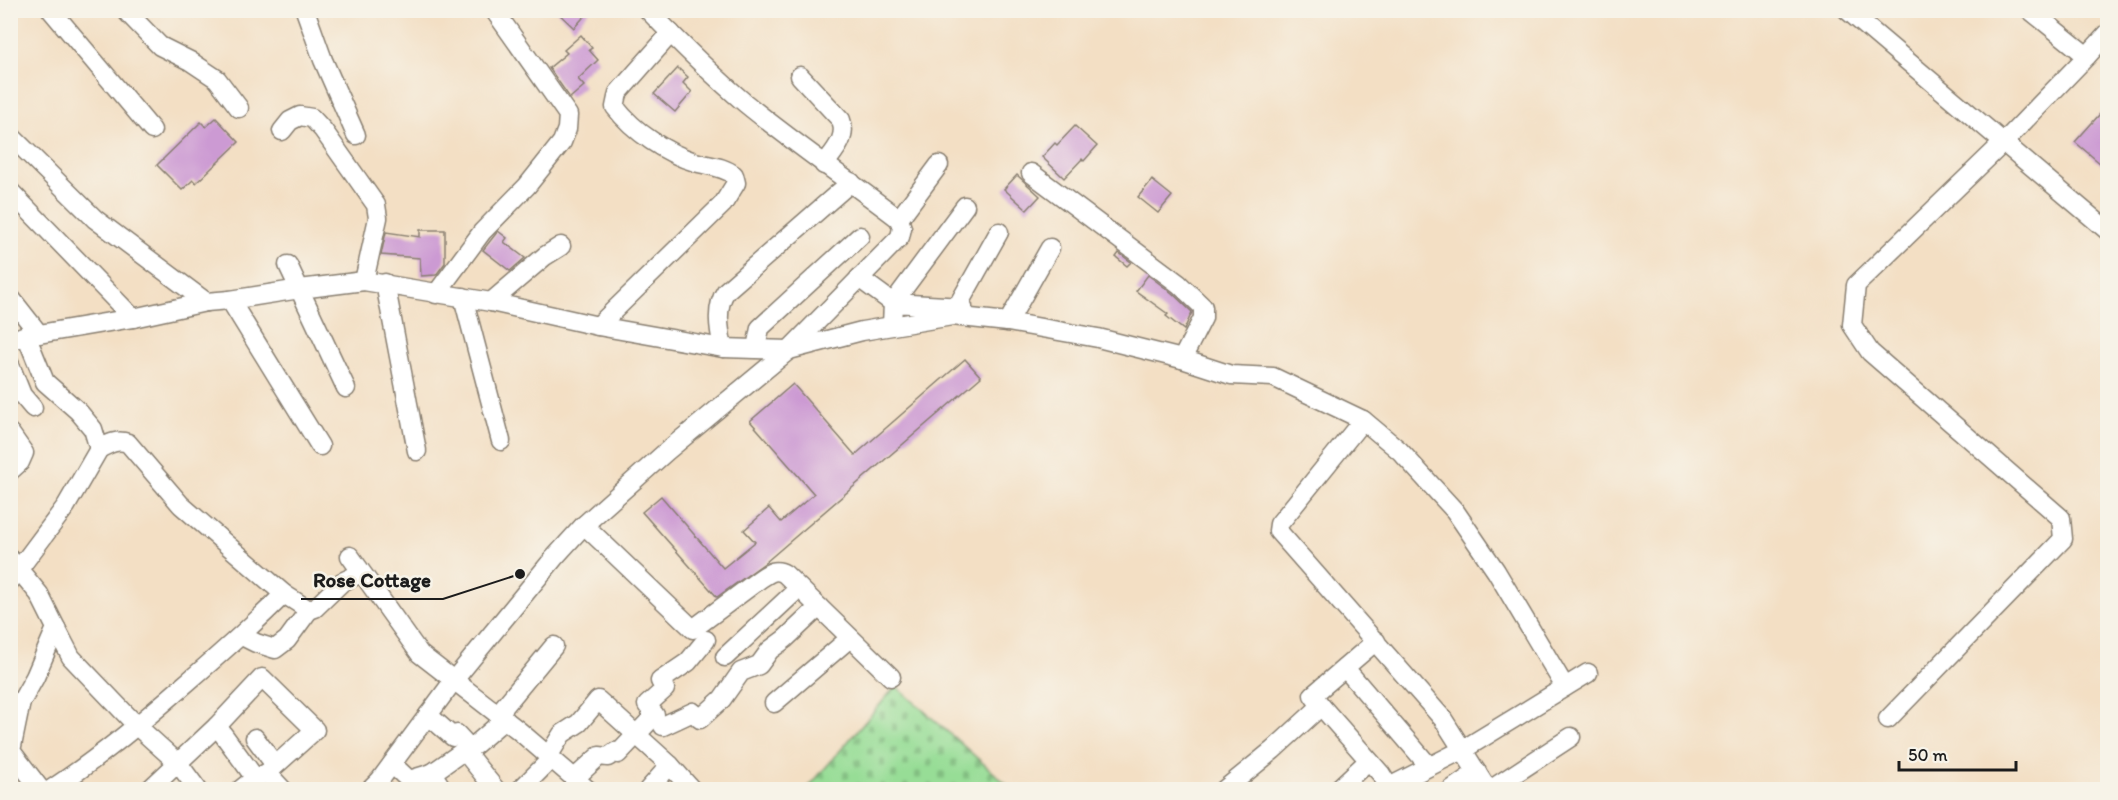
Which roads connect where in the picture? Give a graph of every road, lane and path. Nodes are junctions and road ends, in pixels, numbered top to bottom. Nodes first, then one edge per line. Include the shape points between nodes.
1 (51, 10) edge
2 (125, 10) edge
3 (305, 10) edge
4 (494, 10) edge
5 (1847, 10) edge
6 (2030, 10) edge
7 (662, 19) edge
8 (2108, 33) edge
9 (2087, 56) junction
10 (800, 76) dead end
11 (239, 108) dead end
12 (152, 130) dead end
13 (282, 131) dead end
14 (10, 135) edge
15 (356, 135) dead end
16 (2004, 142) junction
17 (824, 165) junction
18 (939, 165) dead end
19 (1031, 173) dead end
20 (851, 182) junction
21 (10, 191) edge
22 (964, 206) dead end
23 (899, 219) junction
24 (2108, 231) edge
25 (999, 232) dead end
26 (860, 236) dead end
27 (561, 246) dead end
28 (1050, 248) dead end
29 (288, 265) dead end
30 (859, 278) junction
31 (364, 281) junction
32 (385, 283) junction
33 (300, 289) junction
34 (436, 294) junction
35 (10, 297) edge
36 (463, 297) junction
37 (230, 300) junction
38 (207, 302) junction
39 (491, 302) junction
40 (893, 303) junction
41 (955, 311) junction
42 (1011, 317) junction
43 (133, 318) junction
44 (1066, 322) dead end
45 (892, 325) junction
46 (598, 326) junction
47 (25, 337) edge
48 (723, 348) junction
49 (756, 348) junction
50 (789, 350) junction
51 (1182, 359) junction
52 (10, 365) edge
53 (346, 387) dead end
54 (33, 408) dead end
55 (1363, 420) junction
56 (10, 433) edge
57 (501, 441) dead end
58 (320, 446) dead end
59 (99, 449) junction
60 (417, 451) dead end
61 (10, 471) edge
62 (584, 525) junction
63 (350, 556) dead end
64 (13, 570) edge
65 (362, 573) junction
66 (799, 588) junction
67 (284, 594) junction
68 (819, 607) junction
69 (309, 610) junction
70 (56, 628) junction
71 (700, 634) junction
72 (242, 636) junction
73 (850, 638) junction
74 (1376, 641) junction
75 (554, 646) dead end
76 (725, 657) junction
77 (1345, 668) junction
78 (741, 672) junction
79 (1588, 673) dead end
80 (891, 677) dead end
81 (454, 680) junction
82 (1565, 687) junction
83 (774, 703) dead end
84 (1321, 706) junction
85 (428, 714) junction
86 (501, 716) junction
87 (1888, 719) dead end
88 (217, 726) junction
89 (663, 726) dead end
90 (138, 727) junction
91 (638, 735) junction
92 (1571, 737) dead end
93 (255, 738) dead end
94 (469, 747) junction
95 (1464, 749) junction
96 (11, 750) edge
97 (550, 756) junction
98 (1368, 761) junction
99 (178, 764) junction
100 (392, 764) junction
101 (670, 765) junction
102 (1429, 766) junction
103 (266, 772) junction
104 (432, 772) junction
105 (1477, 772) junction
106 (582, 784) edge
107 (525, 788) edge
108 (1390, 788) edge
109 (41, 789) edge
110 (50, 789) edge
111 (149, 789) edge
112 (198, 789) edge
113 (240, 789) edge
114 (283, 789) edge
115 (370, 789) edge
116 (443, 789) edge
117 (496, 789) edge
118 (648, 789) edge
119 (692, 789) edge
120 (1224, 789) edge
121 (1337, 789) edge
122 (1451, 789) edge
123 (1489, 789) edge

1 - 12 street
2 - 11 street via 160,46 217,79
3 - 15 street
4 - 34 street via 568,115 567,129 562,142 482,232
5 - 16 street
6 - 9 street
7 - 17 street via 743,101
7 - 46 street via 618,93 615,107 623,118 664,148 728,170 736,183 723,204
8 - 9 street
9 - 16 street
10 - 17 street via 843,126 840,143
13 - 31 street via 300,116 312,118 376,206 378,218
14 - 38 street via 95,219
16 - 24 street
16 - 87 street via 1856,285 1852,325 1869,352 2061,518 2063,540
17 - 20 street
18 - 23 street
19 - 51 street via 1179,284 1203,307 1203,318
20 - 23 street
20 - 48 street via 726,291 719,301
21 - 43 street
22 - 40 street
23 - 30 street via 900,237
25 - 41 street
26 - 49 street via 760,328
27 - 39 street
28 - 42 street
29 - 33 street
30 - 40 street
30 - 50 street
31 - 32 street
31 - 33 street
32 - 34 street
32 - 60 street
33 - 37 street
33 - 53 street
34 - 36 street
35 - 47 street
36 - 39 street
36 - 57 street
37 - 38 street
37 - 58 street
38 - 43 street
39 - 46 street
40 - 41 street
40 - 45 street
41 - 42 street
41 - 45 street
42 - 44 street
42 - 51 street
43 - 47 street
45 - 50 street
46 - 48 street
47 - 59 street via 45,382 93,429
48 - 49 street
49 - 50 street
50 - 62 street
51 - 55 street via 1231,375 1273,377
52 - 54 street via 22,395
55 - 74 street via 1277,527
55 - 82 street via 1400,451 1455,511
56 - 61 street via 24,453
59 - 64 street via 66,506
59 - 67 street via 114,441 128,443 181,505
62 - 71 street
62 - 81 street
63 - 65 street
64 - 70 street via 39,594
65 - 69 street via 342,582
65 - 81 street via 420,654
66 - 68 street
66 - 71 street via 779,571 772,571
66 - 76 street
67 - 69 street
67 - 72 street
68 - 73 street
68 - 78 street via 770,650 759,666
69 - 72 street via 287,640 275,649
70 - 90 street via 71,657
70 - 96 street via 21,702
71 - 76 street
71 - 91 street via 688,662 660,681 665,689 647,705 655,715
72 - 90 street
73 - 80 street
73 - 83 street
74 - 77 street
74 - 95 street
75 - 86 street
76 - 78 street
77 - 84 street via 1313,695
77 - 102 street
78 - 89 street via 722,699 700,719 693,712
79 - 82 street
81 - 85 street
81 - 86 street
82 - 95 street
84 - 98 street
84 - 120 street
85 - 94 street via 453,736 458,734
85 - 100 street
86 - 94 street
86 - 97 street
88 - 99 street
88 - 103 street
88 - 103 street via 262,678 315,730
90 - 99 street
90 - 110 street
91 - 97 street via 598,700 579,723 562,734
91 - 101 street
91 - 106 street via 618,754 599,756
92 - 123 street
93 - 103 street
94 - 104 street
94 - 117 street via 467,754
95 - 102 street
95 - 105 street
96 - 109 street
97 - 106 street
97 - 107 street
98 - 108 street
98 - 121 street
99 - 111 street
99 - 112 street
100 - 104 street via 409,780
100 - 115 street
101 - 118 street
101 - 119 street
102 - 108 street
103 - 113 street
103 - 114 street
104 - 116 street
105 - 122 street
105 - 123 street

